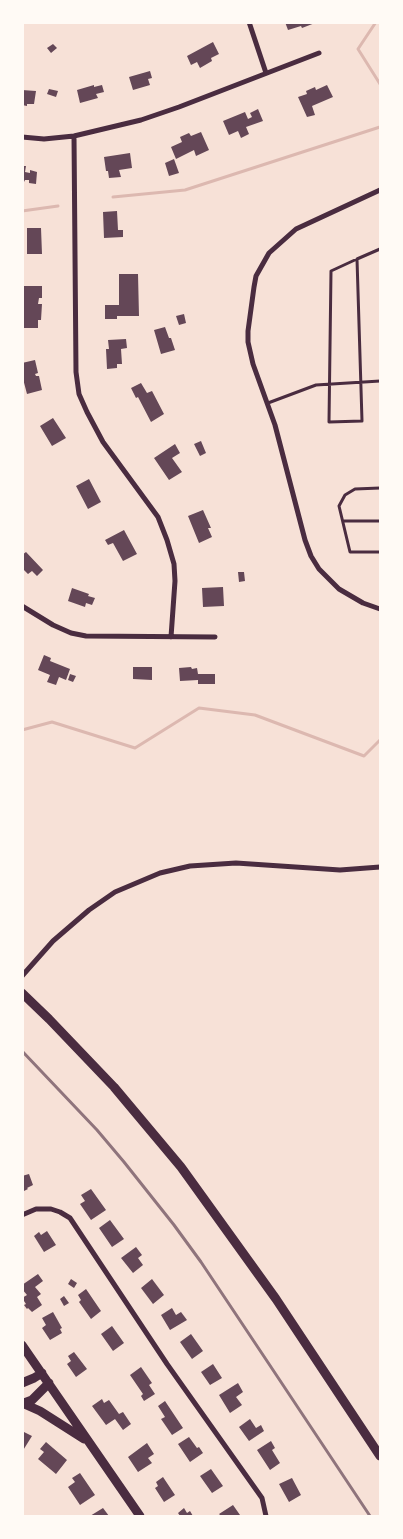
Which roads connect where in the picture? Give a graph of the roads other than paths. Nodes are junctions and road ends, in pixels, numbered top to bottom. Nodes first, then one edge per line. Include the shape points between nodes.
1 (249, 22) edge
2 (319, 53) dead end
3 (266, 73) junction
4 (74, 136) junction
5 (22, 137) edge
6 (380, 190) edge
7 (380, 249) edge
8 (357, 259) junction
9 (362, 382) junction
10 (380, 382) edge
11 (330, 383) junction
12 (268, 403) junction
13 (380, 488) edge
14 (380, 521) edge
15 (343, 522) junction
16 (380, 552) edge
17 (22, 606) edge
18 (380, 609) edge
19 (171, 637) junction
20 (215, 637) dead end
21 (380, 867) edge
22 (22, 976) edge
23 (22, 993) edge
24 (22, 1215) edge
25 (22, 1345) edge
26 (42, 1373) junction
27 (22, 1383) edge
28 (49, 1383) junction
29 (24, 1403) edge
30 (89, 1441) junction
31 (380, 1456) edge
32 (140, 1516) edge
33 (266, 1516) edge

1 - 3 street
2 - 3 street
3 - 4 street via 151,116
4 - 5 street
4 - 19 street via 79,394 103,442 158,517 167,540 175,581
6 - 12 street via 296,229 269,253 262,264 254,287 248,342 252,364
7 - 8 lane
8 - 9 lane
8 - 11 lane via 331,271
9 - 10 lane
9 - 11 lane
9 - 11 lane via 362,421 329,422
11 - 12 lane via 316,384
12 - 18 street via 311,556 339,589
13 - 15 lane via 356,488 345,494 339,506
14 - 15 lane
15 - 16 lane via 350,552
17 - 19 street via 71,633
19 - 20 street
21 - 22 street via 340,870 236,863 190,866 160,873 115,892 89,910
23 - 31 main road via 114,1087 181,1167 266,1284
24 - 33 street via 36,1209 50,1209 70,1218 167,1364 262,1498
25 - 26 main road
26 - 27 main road
26 - 28 main road
28 - 29 main road via 32,1400
28 - 30 main road
29 - 30 main road
30 - 32 main road

